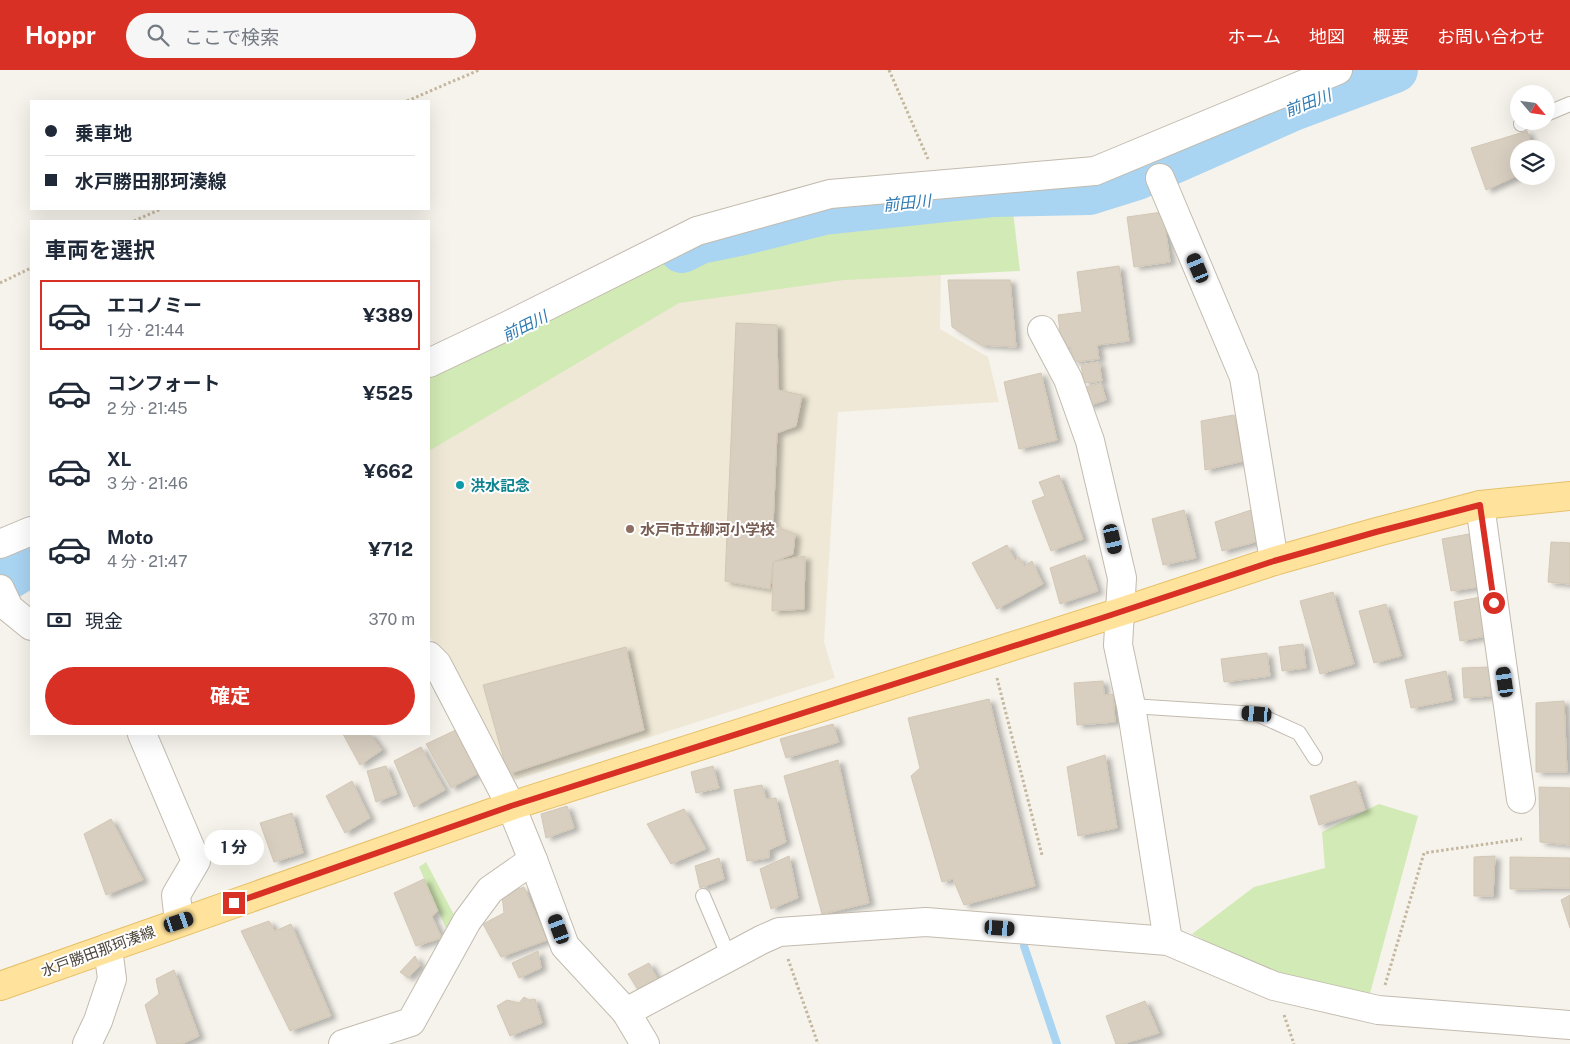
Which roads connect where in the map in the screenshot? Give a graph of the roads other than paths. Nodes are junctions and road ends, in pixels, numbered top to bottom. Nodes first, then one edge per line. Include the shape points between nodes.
1 (1338, 70) edge
2 (1570, 104) edge
3 (1555, 110) edge
4 (1160, 178) dead end
5 (1042, 330) dead end
6 (430, 363) edge
7 (1570, 496) edge
8 (1480, 505) junction
9 (30, 531) edge
10 (0, 544) edge
11 (1274, 561) junction
12 (3, 602) edge
13 (1120, 612) junction
14 (30, 625) edge
15 (430, 657) edge
16 (1131, 706) junction
17 (142, 735) edge
18 (1315, 758) dead end
19 (1521, 799) dead end
20 (511, 806) junction
21 (533, 860) junction
22 (703, 896) dead end
23 (179, 922) junction
24 (1168, 941) junction
25 (108, 948) junction
26 (729, 957) junction
27 (0, 986) edge
28 (626, 1012) junction
29 (1570, 1025) edge
30 (414, 1033) edge
31 (87, 1044) edge
32 (343, 1044) edge
33 (645, 1044) edge

1 - 6 street via 1095,171 830,194 697,231
2 - 3 lane
4 - 11 street via 1244,377
5 - 13 street via 1068,379 1090,442 1122,578
7 - 8 main road, 水戸勝田那珂湊線
8 - 11 main road, 水戸勝田那珂湊線
8 - 19 street
9 - 10 street
11 - 13 main road, 水戸勝田那珂湊線
12 - 14 street
13 - 16 street via 1118,644
13 - 20 main road, 水戸勝田那珂湊線
15 - 20 street via 437,664
16 - 18 lane via 1257,714 1299,734
16 - 24 street
17 - 23 street via 196,861 176,896
20 - 21 street
20 - 23 main road, 水戸勝田那珂湊線
21 - 28 street via 565,946
21 - 30 street via 490,890 467,921 452,946
22 - 26 lane
23 - 25 main road, 水戸勝田那珂湊線
24 - 26 street via 926,922 779,932
24 - 29 street via 1274,986 1378,1010
25 - 27 main road, 水戸勝田那珂湊線
25 - 31 street via 112,979
26 - 28 street
28 - 33 street
30 - 32 street

